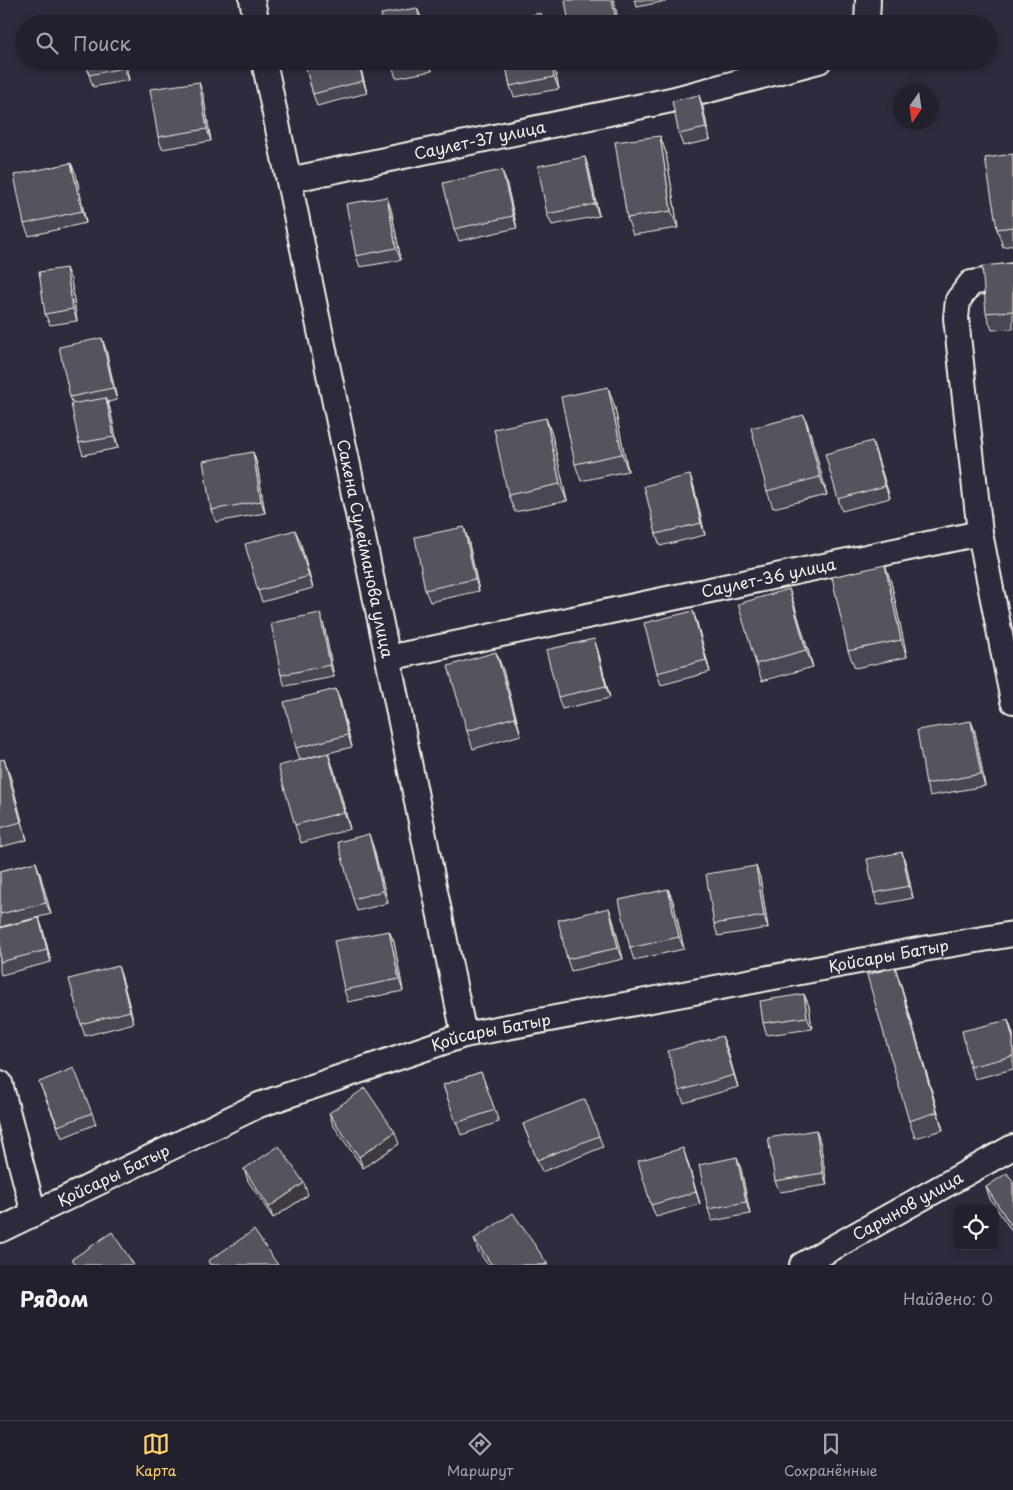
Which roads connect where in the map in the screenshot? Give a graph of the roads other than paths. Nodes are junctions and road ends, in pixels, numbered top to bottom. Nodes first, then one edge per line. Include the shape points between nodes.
1 (252, 0) edge
2 (868, 0) edge
3 (255, 15) edge
4 (868, 15) edge
5 (266, 70) edge
6 (785, 70) edge
7 (289, 180) junction
8 (1013, 276) edge
9 (980, 533) junction
10 (388, 658) junction
11 (1013, 702) edge
12 (1013, 934) edge
13 (464, 1035) junction
14 (0, 1083) edge
15 (1013, 1147) edge
16 (34, 1214) junction
17 (0, 1230) edge
18 (802, 1265) edge

1 - 3 street
2 - 4 street
5 - 7 street, Сакена Сулейманова улица
6 - 7 street, Саулет-37 улица via 671,100
7 - 10 street, Сакена Сулейманова улица
8 - 9 street via 971,283 958,300 956,318
9 - 10 street, Саулет-36 улица
9 - 11 street
10 - 13 street, Сакена Сулейманова улица
12 - 13 street, Қойсары Батыр
13 - 16 street, Қойсары Батыр via 259,1105
14 - 16 street
15 - 18 street, Сарынов улица
16 - 17 street, Қойсары Батыр

